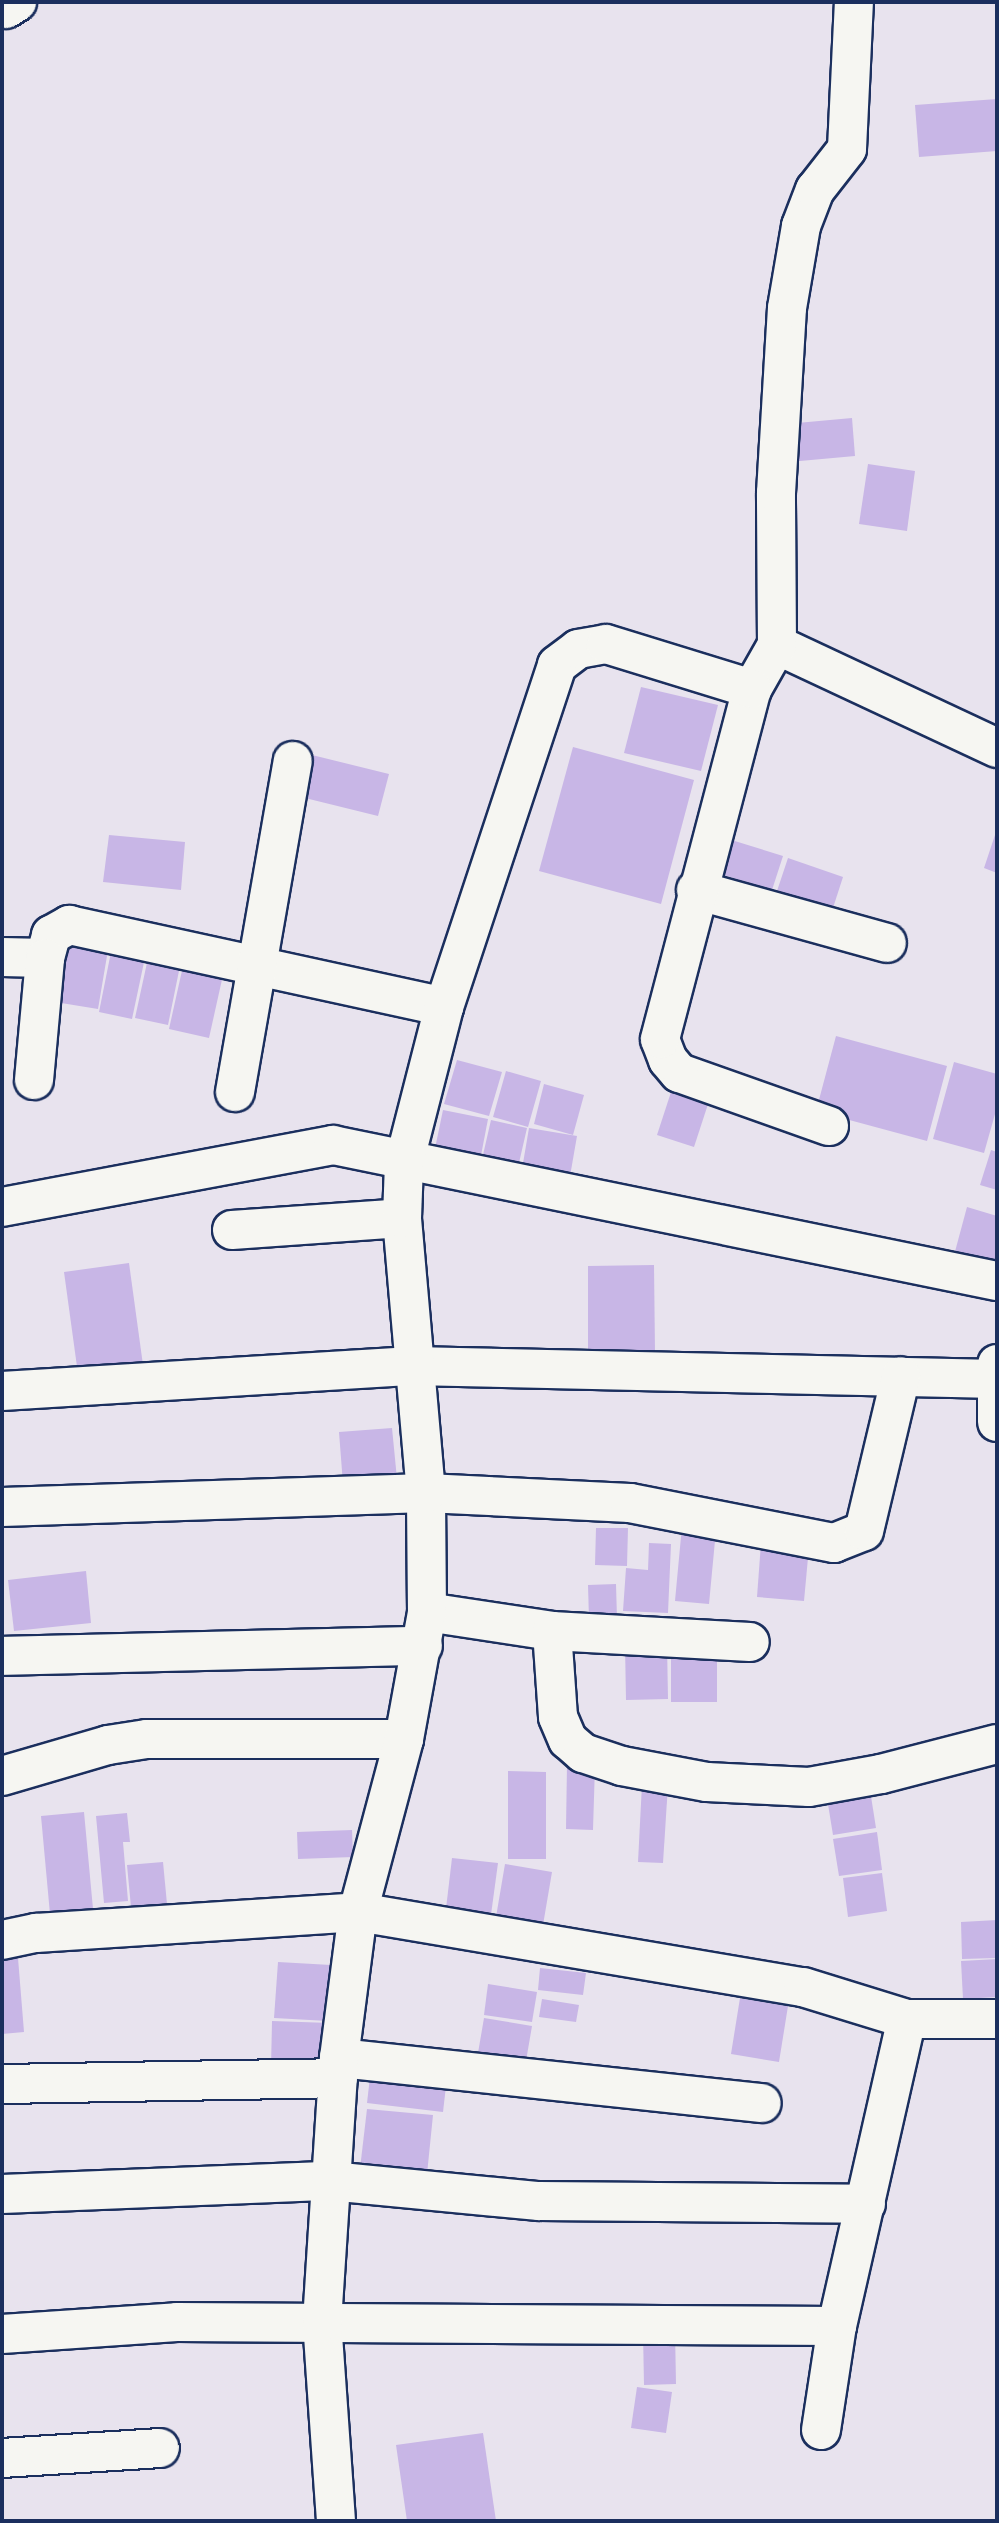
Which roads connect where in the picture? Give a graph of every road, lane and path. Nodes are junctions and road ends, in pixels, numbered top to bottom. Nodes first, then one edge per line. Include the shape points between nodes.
1 (854, 2) edge
2 (777, 645) junction
3 (751, 689) junction
4 (997, 748) edge
5 (293, 761) dead end
6 (696, 890) junction
7 (887, 943) dead end
8 (2, 957) edge
9 (45, 958) junction
10 (255, 964) junction
11 (444, 1007) junction
12 (34, 1080) dead end
13 (235, 1092) dead end
14 (828, 1126) dead end
15 (404, 1163) junction
16 (2, 1207) edge
17 (402, 1218) junction
18 (232, 1230) dead end
19 (997, 1281) edge
20 (412, 1366) junction
21 (996, 1374) edge
22 (901, 1376) junction
23 (2, 1391) edge
24 (997, 1422) edge
25 (426, 1493) junction
26 (2, 1507) edge
27 (425, 1629) junction
28 (552, 1631) junction
29 (750, 1642) dead end
30 (2, 1656) edge
31 (404, 1740) junction
32 (997, 1744) edge
33 (2, 1776) edge
34 (358, 1912) junction
35 (2, 1940) edge
36 (907, 2019) junction
37 (997, 2019) edge
38 (338, 2068) junction
39 (2, 2084) edge
40 (762, 2103) dead end
41 (330, 2181) junction
42 (2, 2194) edge
43 (866, 2204) junction
44 (322, 2322) junction
45 (837, 2326) junction
46 (2, 2334) edge
47 (821, 2430) dead end
48 (160, 2448) dead end
49 (2, 2458) edge
50 (335, 2521) edge

1 - 2 street via 847,149 814,190 801,226 787,308 776,493
2 - 3 street
2 - 4 street
3 - 6 street
3 - 11 street via 606,644 578,649 557,665
5 - 10 street
6 - 7 street
6 - 14 street via 660,1039 668,1060 679,1073
8 - 9 street
9 - 10 street via 51,935 69,925
9 - 12 street
10 - 11 street
10 - 13 street
11 - 15 street
15 - 16 street via 375,1151 333,1145
15 - 17 street
15 - 19 street
17 - 18 street
17 - 20 street
20 - 22 street
20 - 23 street
20 - 25 street
21 - 22 street
21 - 24 street
22 - 25 street via 869,1517 864,1531 853,1539 834,1543 750,1530 688,1512 630,1503
25 - 26 street
25 - 27 street
27 - 28 street
27 - 30 street
27 - 31 street
28 - 29 street
28 - 32 street via 558,1717 568,1740 583,1753 622,1766 707,1782 809,1787
31 - 33 street via 147,1739 108,1745
31 - 34 street
34 - 35 street via 36,1933
34 - 36 street via 803,1987
34 - 38 street
36 - 37 street
36 - 43 street
38 - 39 street
38 - 40 street
38 - 41 street
41 - 42 street
41 - 43 street via 539,2201
41 - 44 street
43 - 45 street
44 - 45 street
44 - 46 street via 177,2322
44 - 50 street
45 - 47 street
48 - 49 street

